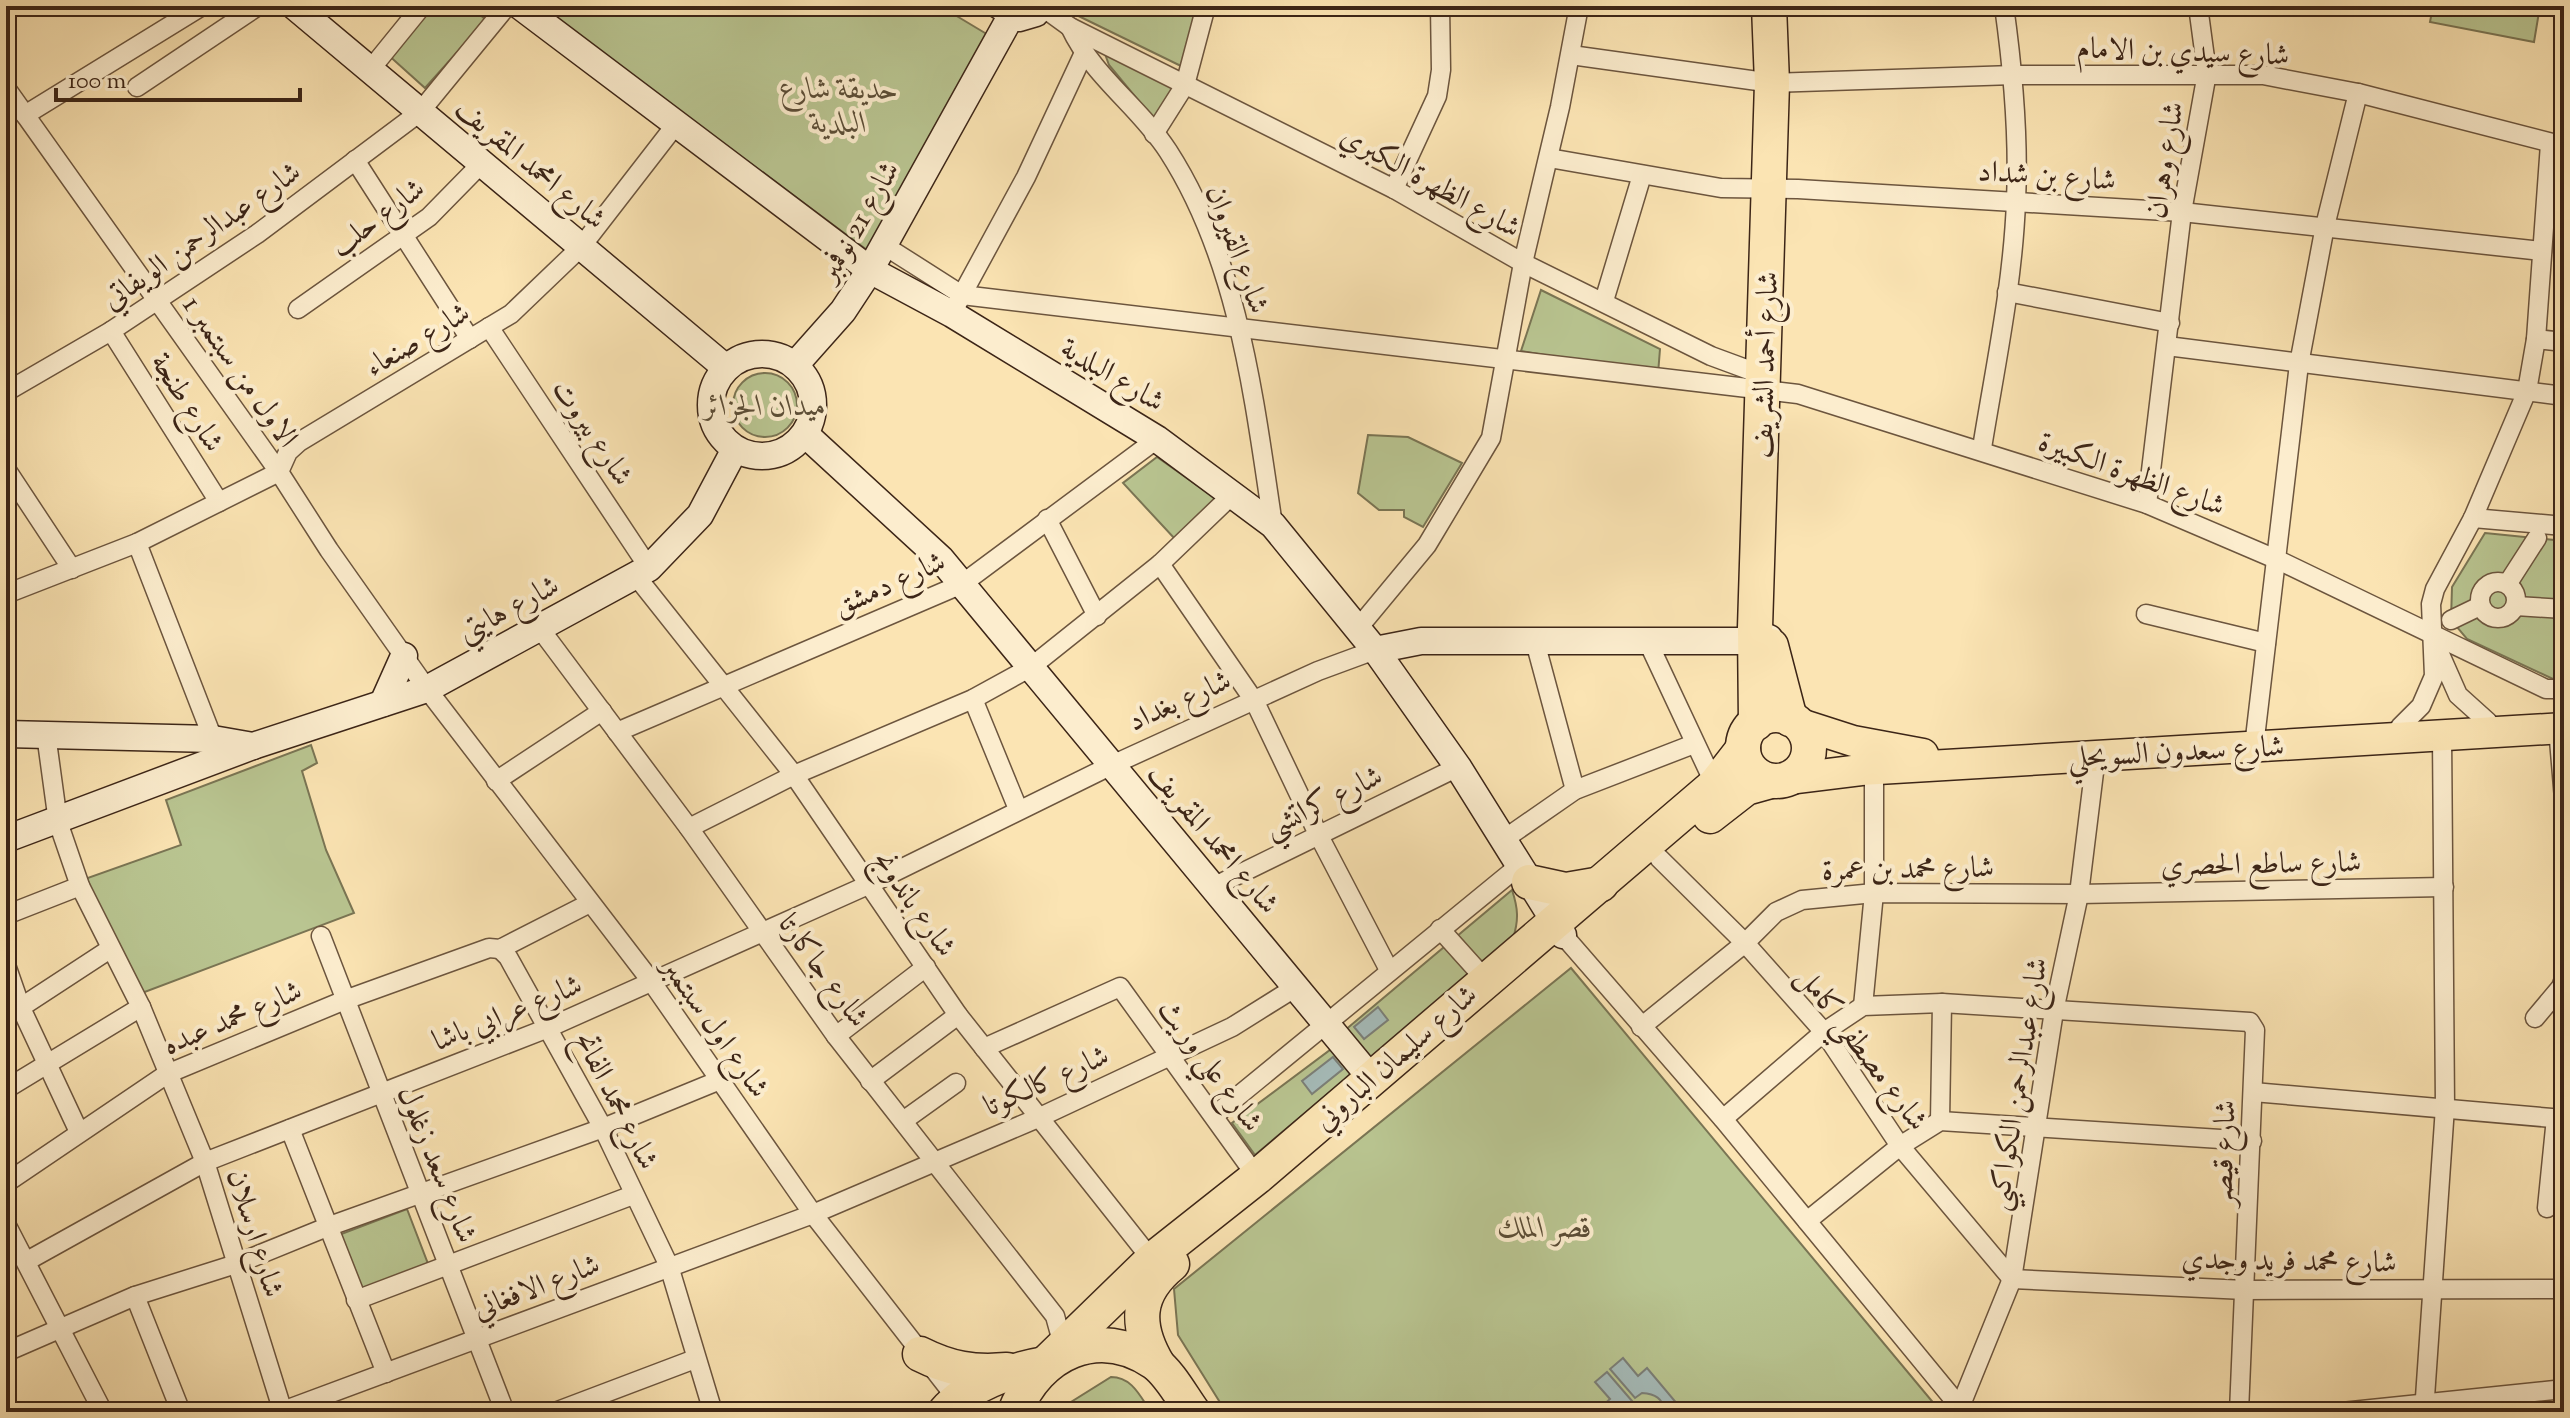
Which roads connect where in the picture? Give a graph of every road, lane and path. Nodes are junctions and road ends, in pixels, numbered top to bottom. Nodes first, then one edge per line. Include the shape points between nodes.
1 (202, 6) edge
2 (258, 6) edge
3 (294, 6) edge
4 (422, 6) edge
5 (507, 6) edge
6 (520, 6) edge
7 (1041, 6) edge
8 (1206, 6) edge
9 (1440, 6) edge
10 (1579, 6) edge
11 (1769, 6) edge
12 (1791, 6) edge
13 (2004, 6) edge
14 (2198, 6) edge
15 (1005, 11) edge
16 (1070, 27) junction
17 (1083, 55) junction
18 (1571, 55) junction
19 (370, 70) junction
20 (2207, 73) junction
21 (2014, 75) junction
22 (1782, 83) junction
23 (1185, 85) junction
24 (137, 87) dead end
25 (6, 88) edge
26 (2358, 93) junction
27 (420, 112) junction
28 (25, 115) junction
29 (677, 123) junction
30 (1154, 134) junction
31 (2557, 145) edge
32 (1549, 158) junction
33 (355, 160) junction
34 (482, 163) junction
35 (1642, 175) junction
36 (1394, 189) junction
37 (1779, 189) junction
38 (2016, 201) junction
39 (2182, 212) junction
40 (2325, 226) junction
41 (405, 235) junction
42 (885, 246) junction
43 (581, 247) junction
44 (2542, 251) junction
45 (1523, 263) junction
46 (870, 270) junction
47 (2007, 292) junction
48 (158, 301) junction
49 (1604, 301) junction
50 (957, 304) junction
51 (298, 309) dead end
52 (2170, 323) junction
53 (489, 327) junction
54 (1239, 329) junction
55 (111, 331) junction
56 (470, 339) junction
57 (2536, 339) junction
58 (2564, 342) edge
59 (2167, 346) junction
60 (1711, 356) junction
61 (1507, 358) junction
62 (2299, 364) junction
63 (795, 365) junction
64 (726, 368) junction
65 (1707, 381) junction
66 (1778, 387) junction
67 (2527, 391) junction
68 (6, 392) edge
69 (2564, 396) edge
70 (805, 434) junction
71 (1157, 439) junction
72 (1982, 448) junction
73 (735, 449) junction
74 (6, 469) edge
75 (279, 472) junction
76 (1234, 493) junction
77 (219, 502) junction
78 (2147, 504) junction
79 (2473, 518) junction
80 (1047, 519) junction
81 (1273, 525) junction
82 (2564, 526) edge
83 (2537, 538) dead end
84 (137, 543) junction
85 (2278, 560) junction
86 (1160, 564) junction
87 (72, 569) junction
88 (642, 572) junction
89 (2508, 583) junction
90 (962, 584) junction
91 (6, 594) edge
92 (2480, 606) junction
93 (2516, 606) junction
94 (2564, 609) edge
95 (2146, 614) dead end
96 (1097, 616) junction
97 (2451, 620) dead end
98 (538, 626) junction
99 (1359, 627) junction
100 (2434, 634) junction
101 (1534, 638) junction
102 (1763, 639) junction
103 (1647, 640) junction
104 (2266, 643) junction
105 (1375, 650) junction
106 (404, 656) junction
107 (1031, 667) junction
108 (724, 688) junction
109 (427, 689) junction
110 (2564, 689) edge
111 (973, 699) junction
112 (1255, 702) junction
113 (383, 703) junction
114 (602, 711) junction
115 (1793, 721) junction
116 (2488, 722) junction
117 (2562, 724) edge
118 (2400, 727) junction
119 (617, 732) junction
120 (6, 734) edge
121 (46, 734) junction
122 (2442, 735) junction
123 (1749, 736) junction
124 (2255, 738) junction
125 (213, 739) junction
126 (1694, 744) junction
127 (253, 746) junction
128 (2096, 756) junction
129 (1863, 760) junction
130 (1112, 765) junction
131 (1458, 767) junction
132 (794, 775) junction
133 (1780, 780) junction
134 (496, 781) junction
135 (1715, 785) junction
136 (1575, 790) junction
137 (2564, 799) edge
138 (1018, 809) junction
139 (58, 822) junction
140 (689, 828) junction
141 (1318, 834) junction
142 (6, 839) edge
143 (1503, 840) junction
144 (1659, 858) junction
145 (1524, 873) junction
146 (1601, 884) junction
147 (868, 885) junction
148 (80, 886) junction
149 (1213, 887) junction
150 (2444, 887) junction
151 (1874, 893) junction
152 (2079, 894) junction
153 (590, 903) junction
154 (6, 915) edge
155 (1558, 928) junction
156 (1440, 929) junction
157 (761, 930) junction
158 (321, 936) dead end
159 (1745, 943) junction
160 (110, 949) junction
161 (500, 949) junction
162 (6, 965) edge
163 (926, 967) junction
164 (1389, 970) junction
165 (1485, 979) junction
166 (2564, 979) edge
167 (651, 981) junction
168 (1296, 987) junction
169 (345, 1000) junction
170 (1942, 1003) junction
171 (1863, 1006) junction
172 (141, 1007) junction
173 (2054, 1011) junction
174 (14, 1012) edge
175 (958, 1015) junction
176 (2535, 1018) dead end
177 (1326, 1023) junction
178 (1641, 1027) junction
179 (548, 1028) junction
180 (1824, 1032) junction
181 (836, 1036) junction
182 (984, 1048) junction
183 (1169, 1054) junction
184 (47, 1063) junction
185 (167, 1074) junction
186 (1371, 1078) junction
187 (720, 1080) junction
188 (870, 1081) junction
189 (956, 1083) dead end
190 (6, 1089) edge
191 (2253, 1092) junction
192 (379, 1094) junction
193 (2445, 1107) junction
194 (1215, 1115) junction
195 (1038, 1118) junction
196 (2560, 1118) edge
197 (1723, 1119) junction
198 (903, 1121) junction
199 (1940, 1121) junction
200 (603, 1128) junction
201 (290, 1129) junction
202 (2038, 1129) junction
203 (79, 1132) junction
204 (2252, 1141) junction
205 (1900, 1146) junction
206 (934, 1159) junction
207 (205, 1162) junction
208 (1257, 1177) junction
209 (6, 1183) edge
210 (418, 1195) junction
211 (633, 1195) junction
212 (2547, 1208) dead end
213 (813, 1214) junction
214 (1807, 1221) junction
215 (6, 1224) edge
216 (327, 1227) junction
217 (1152, 1260) junction
218 (27, 1261) junction
219 (236, 1264) junction
220 (448, 1266) junction
221 (669, 1266) junction
222 (2012, 1279) junction
223 (2564, 1289) edge
224 (2245, 1290) junction
225 (2433, 1290) junction
226 (135, 1296) junction
227 (356, 1300) junction
228 (60, 1327) junction
229 (478, 1338) junction
230 (6, 1352) edge
231 (920, 1354) junction
232 (695, 1359) junction
233 (1041, 1359) junction
234 (1158, 1365) junction
235 (386, 1373) junction
236 (2564, 1389) edge
237 (959, 1406) edge
238 (2424, 1408) edge
239 (1961, 1411) edge
240 (103, 1412) edge
241 (181, 1412) edge
242 (282, 1412) edge
243 (505, 1412) edge
244 (555, 1412) edge
245 (713, 1412) edge
246 (1015, 1412) edge
247 (1193, 1412) edge
248 (2239, 1412) edge
249 (2342, 1412) edge

1 - 28 street
2 - 24 street
3 - 19 street, شارع امحمد المقريف
4 - 19 street
5 - 27 street, شارع عبدالرحمن الويفاتي
6 - 29 street, شارع البلدية
7 - 15 street via 1028,17
7 - 16 street, شارع الظهرة الكبري
8 - 23 street
9 - 36 street via 1437,96
10 - 18 street
11 - 22 highway, شارع أحمد الشريف
12 - 22 highway, شارع أحمد الشريف
13 - 21 street
14 - 20 street, شارع وهران
15 - 42 street, شارع 21 نوفمبر
16 - 17 street, شارع القيروان
16 - 23 street, شارع الظهرة الكبري
17 - 30 street, شارع القيروان
17 - 50 street via 1026,177
18 - 22 street, شارع سيدي بن الامام
18 - 32 street
19 - 27 street, شارع امحمد المقريف
20 - 21 street, شارع سيدي بن الامام
20 - 26 street, شارع سيدي بن الامام via 2263,75
20 - 39 street, شارع وهران
21 - 22 street, شارع سيدي بن الامام
21 - 38 street
22 - 37 highway, شارع أحمد الشريف
23 - 30 street
23 - 36 street, شارع الظهرة الكبري
25 - 28 street, الاول من سبتمبر 1
26 - 31 street, شارع سيدي بن الامام
26 - 40 street
27 - 33 street, شارع عبدالرحمن الويفاتي
27 - 34 street, شارع امحمد المقريف
28 - 48 street, الاول من سبتمبر 1
29 - 43 street, شارع صنعاء
29 - 46 street, شارع البلدية
30 - 54 street, شارع القيروان via 1216,249
31 - 44 street
32 - 35 street, شارع بن شداد
32 - 45 street
33 - 41 street
33 - 48 street, شارع عبدالرحمن الويفاتي
34 - 41 street, شارع حلب
34 - 43 street, شارع امحمد المقريف
35 - 37 street, شارع بن شداد via 1721,188
35 - 49 street
36 - 45 street, شارع الظهرة الكبري
37 - 38 street, شارع بن شداد
37 - 66 highway, شارع أحمد الشريف
38 - 39 street, شارع بن شداد
38 - 47 street
39 - 40 street, شارع بن شداد
39 - 52 street, شارع وهران
40 - 44 street, شارع بن شداد
40 - 62 street
41 - 51 street, شارع حلب
41 - 56 street
42 - 46 street, شارع 21 نوفمبر
42 - 50 street
43 - 53 street, شارع صنعاء via 511,314
43 - 64 street, شارع امحمد المقريف
44 - 57 street
45 - 49 street, شارع الظهرة الكبري
45 - 61 street
46 - 50 street, شارع البلدية
46 - 63 street, شارع 21 نوفمبر via 843,311
47 - 52 street
47 - 72 street
48 - 55 street, شارع عبدالرحمن الويفاتي
48 - 75 street, الاول من سبتمبر 1
49 - 60 street, شارع الظهرة الكبري
50 - 54 street
50 - 71 street, شارع البلدية
52 - 59 street, شارع وهران
53 - 56 street, شارع صنعاء
53 - 88 street, شارع بيروت
54 - 61 street
54 - 81 street, شارع القيروان
55 - 68 street, شارع عبدالرحمن الويفاتي
55 - 77 street, شارع طنجة
56 - 75 street, شارع صنعاء via 299,442
57 - 58 street
57 - 67 street
59 - 62 street
59 - 78 street, شارع وهران
60 - 65 street
60 - 66 street, شارع الظهرة الكبري
61 - 65 street
61 - 99 street via 1491,438 1427,545
62 - 67 street
62 - 85 street
63 - 64 street via 758,354
63 - 70 street via 812,390
64 - 73 street via 716,383 711,412 723,439
65 - 66 street
66 - 72 street, شارع الظهرة الكبيرة
66 - 102 highway, شارع أحمد الشريف
67 - 69 street
67 - 79 street
70 - 73 street via 794,446 765,457
70 - 90 street, شارع امحمد المقريف via 910,528
71 - 76 street, شارع البلدية
71 - 80 street, شارع دمشق
72 - 78 street, شارع الظهرة الكبيرة
73 - 88 street, شارع هايتي via 700,515
74 - 87 street
75 - 77 street
75 - 106 street, الاول من سبتمبر 1
76 - 81 street, شارع البلدية
76 - 86 street
77 - 84 street
78 - 85 street, شارع الظهرة الكبيرة
79 - 82 street
79 - 100 street via 2435,589
80 - 90 street, شارع دمشق
80 - 96 street
81 - 99 street, شارع البلدية
83 - 89 street
84 - 87 street
84 - 125 street
85 - 100 street, شارع الظهرة الكبيرة
85 - 104 street
86 - 96 street
86 - 112 street
87 - 91 street
88 - 98 street, شارع هايتي
88 - 108 street, شارع باندونج
89 - 92 street via 2491,582 2482,590
89 - 93 street via 2517,592
90 - 107 street, شارع امحمد المقريف
90 - 108 street, شارع دمشق
92 - 93 street via 2490,617 2505,618
92 - 97 street
93 - 94 street
95 - 104 street
96 - 107 street
98 - 109 street, شارع هايتي
98 - 114 street, شارع جاكارتا
99 - 105 street, شارع البلدية
100 - 110 street, شارع الظهرة الكبيرة via 2546,689
100 - 116 street via 2458,695
100 - 118 street via 2434,676 2428,693
101 - 103 street, شارع بغداد
101 - 105 street, شارع بغداد via 1421,641
101 - 136 street
102 - 103 street, شارع بغداد
102 - 115 highway, شارع أحمد الشريف
102 - 123 highway, شارع أحمد الشريف
103 - 126 street
104 - 124 street
105 - 112 street, شارع بغداد
105 - 131 street, شارع البلدية
106 - 109 street, الاول من سبتمبر 1
106 - 113 street
107 - 111 street
107 - 130 street, شارع امحمد المقريف
108 - 119 street, شارع دمشق
108 - 132 street, شارع باندونج
109 - 113 street, شارع هايتي
109 - 134 street, شارع اول سبتمبر
111 - 132 street
111 - 138 street
112 - 130 street, شارع بغداد
112 - 141 street
113 - 127 street, شارع هايتي
114 - 119 street, شارع جاكارتا
114 - 134 street
115 - 123 highway via 1772,716
115 - 129 main road, شارع سعدون السويحلي
115 - 133 highway via 1804,731 1809,753 1798,773
116 - 117 main road, شارع سعدون السويحلي
116 - 118 main road, شارع سعدون السويحلي
117 - 122 main road, شارع سعدون السويحلي
117 - 137 street
118 - 124 main road, شارع سعدون السويحلي
119 - 140 street, شارع جاكارتا
120 - 121 street, شارع هايتي
121 - 125 street, شارع هايتي
121 - 139 street, شارع ارسلان
122 - 128 main road, شارع سعدون السويحلي
122 - 150 street
123 - 133 highway via 1755,774
123 - 135 highway, شارع سليمان الباروني
124 - 129 main road, شارع سعدون السويحلي
125 - 127 street, شارع هايتي
126 - 135 street
126 - 136 street
127 - 139 street, شارع هايتي
128 - 129 main road, شارع سعدون السويحلي
128 - 152 street, شارع عبدالرحمن الكواكبي
129 - 133 main road, شارع سعدون السويحلي
129 - 151 street
130 - 138 street, شارع بغداد
130 - 149 street, شارع امحمد المقريف
131 - 141 street, شارع كراتشي
131 - 143 street, شارع البلدية
132 - 140 street
132 - 147 street, شارع باندونج
133 - 144 highway, شارع سليمان الباروني via 1746,788
134 - 153 street, شارع اول سبتمبر
135 - 146 highway, شارع سليمان الباروني
136 - 143 street
138 - 147 street, شارع بغداد
139 - 142 street, شارع هايتي
139 - 148 street, شارع ارسلان
140 - 157 street, شارع جاكارتا
141 - 149 street, شارع كراتشي
141 - 164 street
143 - 145 street, شارع البلدية
144 - 155 highway, شارع سليمان الباروني
144 - 159 street, شارع مصطفي كامل
145 - 146 highway via 1566,890
145 - 155 street, شارع البلدية
145 - 156 street
146 - 155 highway, شارع سليمان الباروني
147 - 157 street, شارع بغداد
147 - 163 street, شارع باندونج
148 - 154 street
148 - 160 street, شارع ارسلان
149 - 168 street, شارع امحمد المقريف
150 - 152 street, شارع ساطع الحصري
150 - 193 street
151 - 152 street, شارع محمد بن عمرة
151 - 159 street, شارع محمد بن عمرة via 1802,900 1776,912
151 - 171 street
152 - 173 street, شارع عبدالرحمن الكواكبي
153 - 161 street, شارع محمد عبده
153 - 167 street, شارع اول سبتمبر
155 - 165 highway, شارع سليمان الباروني
155 - 178 street
155 - 234 highway, شارع سليمان الباروني via 1454,1033 1162,1272 1149,1288 1139,1317
156 - 164 street
156 - 165 street
157 - 167 street, شارع بغداد
157 - 181 street, شارع جاكارتا
158 - 169 street, شارع سعد زغلول
159 - 178 street, شارع محمد بن عمرة
159 - 180 street, شارع مصطفي كامل
160 - 172 street, شارع ارسلان
160 - 174 street
161 - 169 street, شارع محمد عبده via 489,948
161 - 179 street, شارع محمد الفاتح
162 - 174 street
163 - 175 street, شارع باندونج
163 - 181 street
164 - 177 street
165 - 186 highway, شارع سليمان الباروني
166 - 176 street
167 - 179 street, شارع عرابي باشا
167 - 187 street, شارع اول سبتمبر
168 - 177 street, شارع امحمد المقريف
168 - 183 street, شارع كالكوتا via 1246,1020
169 - 185 street, شارع محمد عبده
169 - 192 street, شارع سعد زغلول
170 - 171 street
170 - 173 street
170 - 199 street
171 - 180 street
172 - 184 street
172 - 185 street, شارع ارسلان
173 - 191 street, شارع قيصر via 2237,1018 2254,1025
173 - 202 street, شارع عبدالرحمن الكواكبي
174 - 184 street
175 - 182 street, شارع باندونج
175 - 188 street
177 - 186 street, شارع امحمد المقريف
177 - 194 street
178 - 197 street
179 - 192 street, شارع عرابي باشا
179 - 200 street, شارع محمد الفاتح
180 - 197 street
180 - 205 street, شارع مصطفي كامل
181 - 188 street, شارع جاكارتا
182 - 183 street, شارع علي وريث via 1120,987
182 - 195 street, شارع باندونج
183 - 194 street, شارع علي وريث
183 - 195 street, شارع كالكوتا
184 - 190 street
184 - 203 street
185 - 203 street, شارع محمد عبده
185 - 207 street, شارع ارسلان
186 - 208 highway, شارع سليمان الباروني
187 - 200 street
187 - 213 street, شارع اول سبتمبر
188 - 198 street, شارع جاكارتا
189 - 198 street
191 - 193 street
191 - 204 street, شارع قيصر
192 - 201 street, شارع عرابي باشا
192 - 210 street, شارع سعد زغلول
193 - 196 street
193 - 225 street
194 - 208 street, شارع علي وريث
195 - 206 street, شارع كالكوتا
195 - 217 street, شارع باندونج
196 - 212 street
197 - 214 street
198 - 206 street, شارع جاكارتا
199 - 202 street
199 - 205 street
200 - 210 street
200 - 211 street, شارع محمد الفاتح
201 - 207 street, شارع عرابي باشا
201 - 216 street
202 - 204 street
202 - 222 street, شارع عبدالرحمن الكواكبي
203 - 209 street, شارع محمد عبده
204 - 224 street, شارع قيصر
205 - 214 street
205 - 222 street, شارع مصطفي كامل
206 - 213 street, شارع كالكوتا
206 - 233 street, شارع جاكارتا via 1055,1316
207 - 218 street, شارع عرابي باشا
207 - 219 street, شارع ارسلان
208 - 217 highway, شارع سليمان الباروني
210 - 216 street
210 - 220 street, شارع سعد زغلول
211 - 220 street
211 - 221 street, شارع محمد الفاتح
213 - 221 street, شارع الافغاني
213 - 231 street, شارع اول سبتمبر
214 - 239 street
215 - 218 street
216 - 219 street
216 - 227 street
217 - 233 highway, شارع سليمان الباروني
218 - 228 street
219 - 226 street
219 - 242 street, شارع ارسلان
220 - 227 street
220 - 229 street, شارع سعد زغلول
221 - 229 street, شارع الافغاني
221 - 232 street, شارع محمد الفاتح
222 - 224 street, شارع محمد فريد وجدي
222 - 239 street, شارع عبدالرحمن الكواكبي
223 - 225 street, شارع محمد فريد وجدي
224 - 225 street, شارع محمد فريد وجدي
224 - 248 street, شارع قيصر
225 - 238 street
226 - 228 street
226 - 241 street
227 - 235 street
228 - 230 street
228 - 240 street
229 - 235 street, شارع الافغاني
229 - 243 street, شارع سعد زغلول
231 - 233 highway via 948,1368 979,1372
231 - 237 street, شارع اول سبتمبر
232 - 244 street
232 - 245 street, شارع محمد الفاتح
233 - 234 highway via 1079,1347 1109,1347
233 - 237 highway
233 - 246 highway
234 - 247 highway, شارع سليمان الباروني
235 - 242 street, شارع الافغاني
236 - 238 street
238 - 249 street

